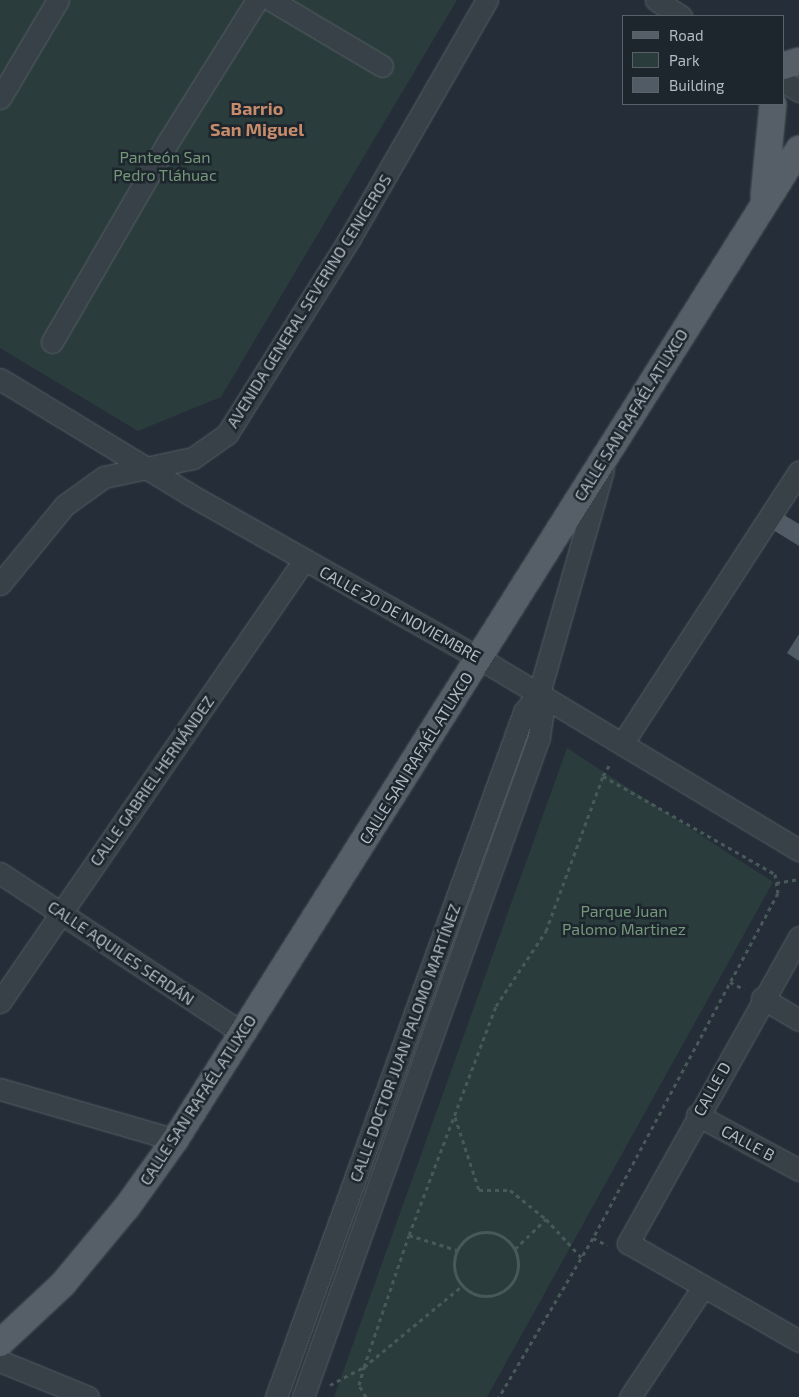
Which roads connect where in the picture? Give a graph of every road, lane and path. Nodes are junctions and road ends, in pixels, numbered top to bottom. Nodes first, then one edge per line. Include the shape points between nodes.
1 (58, 0) edge
2 (257, 0) edge
3 (271, 0) edge
4 (488, 0) edge
5 (656, 0) edge
6 (679, 15) edge
7 (799, 61) edge
8 (382, 66) dead end
9 (784, 66) edge
10 (784, 82) edge
11 (799, 91) edge
12 (0, 98) edge
13 (772, 105) edge
14 (799, 148) edge
15 (764, 202) junction
16 (52, 342) dead end
17 (0, 379) edge
18 (608, 452) junction
19 (145, 466) junction
20 (799, 471) edge
21 (304, 560) junction
22 (1, 580) edge
23 (479, 658) junction
24 (539, 693) junction
25 (622, 744) junction
26 (799, 850) edge
27 (0, 873) edge
28 (799, 879) edge
29 (776, 883) junction
30 (61, 912) junction
31 (799, 937) edge
32 (762, 998) junction
33 (0, 1002) edge
34 (799, 1020) edge
35 (243, 1033) junction
36 (0, 1089) edge
37 (697, 1115) junction
38 (455, 1117) junction
39 (175, 1140) junction
40 (799, 1170) edge
41 (546, 1219) junction
42 (409, 1235) junction
43 (515, 1249) junction
44 (457, 1250) junction
45 (582, 1258) junction
46 (462, 1286) junction
47 (703, 1287) junction
48 (799, 1341) edge
49 (0, 1344) edge
50 (0, 1361) edge
51 (364, 1367) junction
52 (324, 1388) dead end
53 (88, 1397) edge
54 (276, 1397) edge
55 (303, 1397) edge
56 (366, 1397) edge
57 (499, 1397) edge
58 (630, 1397) edge

1 - 12 street
2 - 16 street via 166,144
3 - 8 street
4 - 19 street, AVENIDA GENERAL SEVERINO CENICEROS via 350,238 227,434 193,458
5 - 6 street
7 - 9 main road
10 - 11 street
13 - 15 main road
14 - 15 main road, CALLE SAN RAFAÉL ATLIXCO
15 - 18 main road, CALLE SAN RAFAÉL ATLIXCO
17 - 19 street, CALLE 20 DE NOVIEMBRE
18 - 23 main road, CALLE SAN RAFAÉL ATLIXCO
18 - 24 street, CALLE DOCTOR JUAN PALOMO MARTÍNEZ
19 - 21 street, CALLE 20 DE NOVIEMBRE
19 - 22 street, AVENIDA GENERAL SEVERINO CENICEROS via 104,477 65,504
20 - 25 street
21 - 23 street, CALLE 20 DE NOVIEMBRE
21 - 30 street, CALLE GABRIEL HERNÁNDEZ
23 - 24 street, CALLE 20 DE NOVIEMBRE
23 - 35 main road, CALLE SAN RAFAÉL ATLIXCO
24 - 25 street, CALLE 20 DE NOVIEMBRE
24 - 54 street, CALLE DOCTOR JUAN PALOMO MARTÍNEZ via 524,712
24 - 55 street, CALLE DOCTOR JUAN PALOMO MARTÍNEZ via 543,710 539,737
25 - 26 street, CALLE 20 DE NOVIEMBRE
27 - 30 street, CALLE AQUILES SERDÁN
28 - 29 path
29 - 38 path via 775,874 603,776 546,931 496,1006
29 - 45 path via 778,893
30 - 33 street, CALLE GABRIEL HERNÁNDEZ
30 - 35 street, CALLE AQUILES SERDÁN
31 - 32 street, CALLE D
32 - 34 street
32 - 37 street, CALLE D
35 - 39 main road, CALLE SAN RAFAÉL ATLIXCO
36 - 39 street
37 - 40 street, CALLE B
37 - 47 street, CALLE D via 628,1243
38 - 41 path via 479,1190 510,1190
38 - 42 path
39 - 49 main road, CALLE SAN RAFAÉL ATLIXCO via 127,1207 62,1284
41 - 43 path
41 - 45 path
42 - 44 path
42 - 51 path
43 - 44 path via 499,1234 488,1231 467,1238
43 - 46 path via 518,1271 508,1288 499,1294 479,1296
44 - 46 path via 454,1266
45 - 57 path
46 - 51 path
47 - 48 street
47 - 58 street
50 - 53 street
51 - 52 path
51 - 56 path via 359,1385

